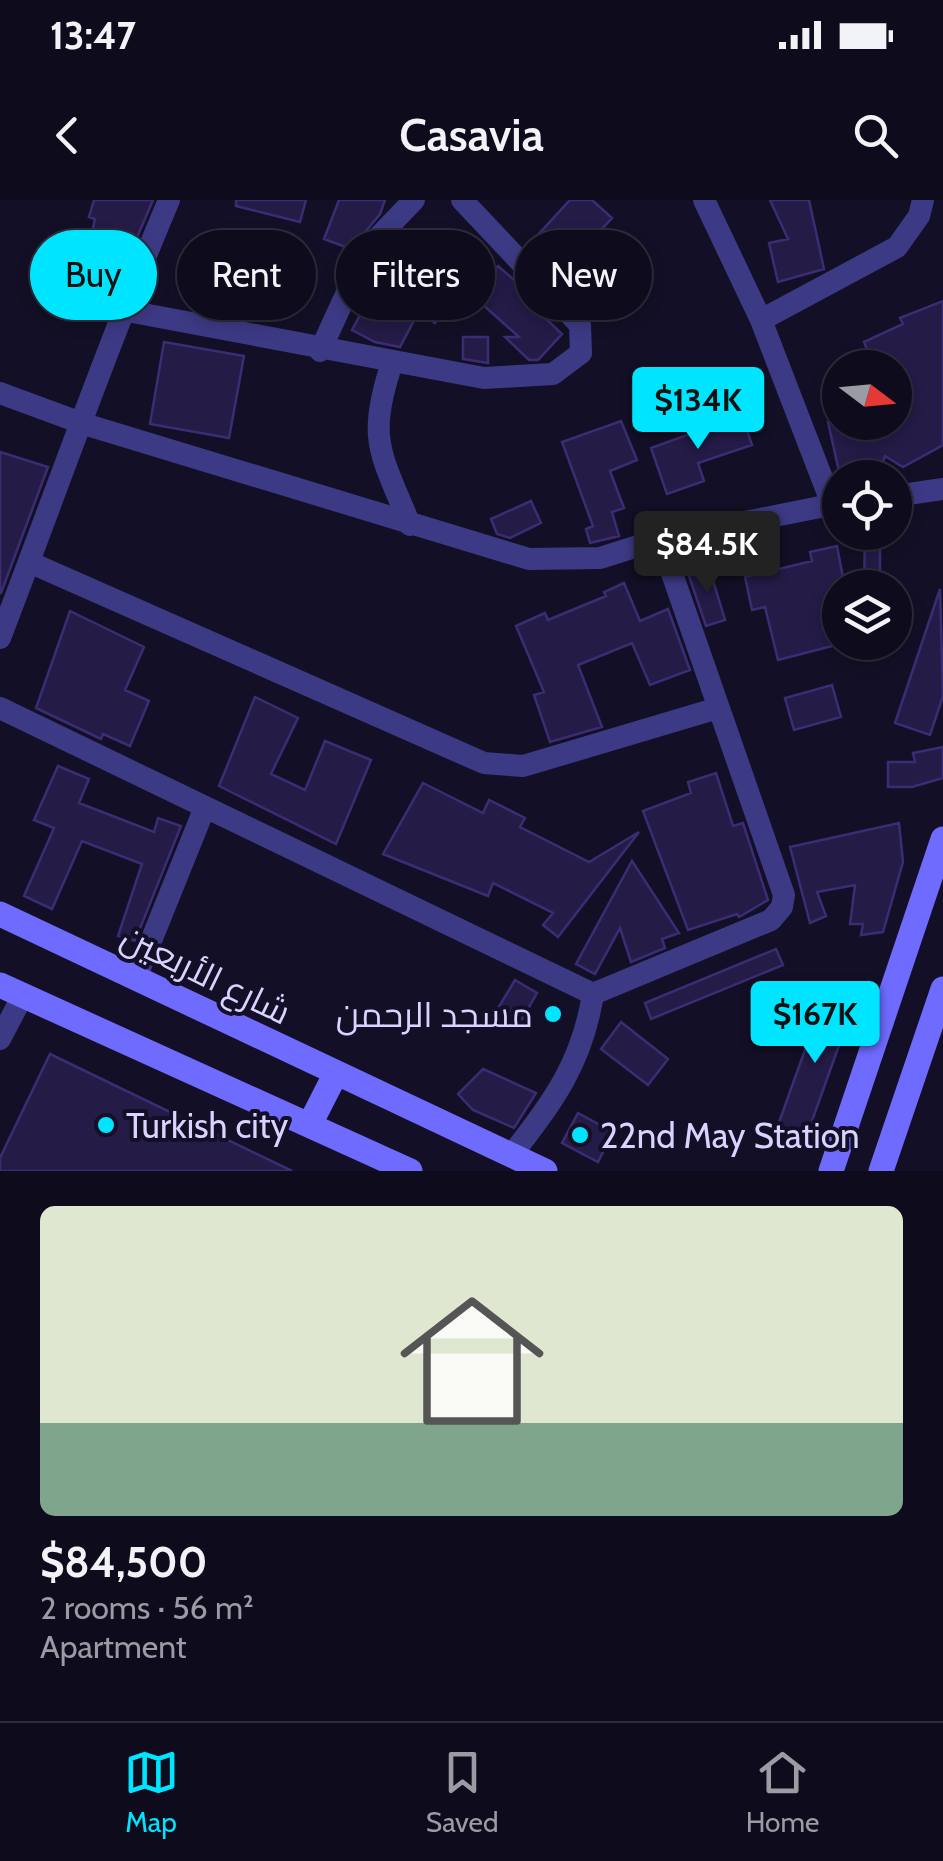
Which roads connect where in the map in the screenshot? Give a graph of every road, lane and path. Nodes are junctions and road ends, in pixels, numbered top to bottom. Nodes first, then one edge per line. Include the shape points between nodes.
1 (169, 200) edge
2 (414, 200) edge
3 (462, 200) edge
4 (704, 200) edge
5 (923, 200) edge
6 (156, 230) edge
7 (157, 317) edge
8 (119, 320) edge
9 (761, 320) junction
10 (320, 350) junction
11 (392, 363) junction
12 (0, 393) edge
13 (84, 424) junction
14 (822, 470) edge
15 (943, 489) edge
16 (912, 494) edge
17 (822, 507) edge
18 (410, 526) junction
19 (660, 539) junction
20 (29, 562) junction
21 (0, 638) edge
22 (0, 708) edge
23 (718, 708) junction
24 (205, 807) junction
25 (943, 839) edge
26 (0, 914) edge
27 (136, 978) junction
28 (943, 989) edge
29 (12, 990) edge
30 (593, 994) junction
31 (0, 1039) edge
32 (335, 1076) junction
33 (310, 1124) junction
34 (844, 1134) junction
35 (511, 1156) junction
36 (410, 1171) edge
37 (544, 1171) edge
38 (807, 1171) edge
39 (831, 1171) edge
40 (881, 1171) edge

1 - 6 street
2 - 10 street via 368,249
3 - 11 street via 580,324 581,354 553,374 484,378
4 - 9 street
5 - 9 street via 897,247
7 - 10 street
8 - 13 street
9 - 14 street
10 - 11 street
11 - 18 street via 376,435
12 - 13 street
13 - 18 street
13 - 20 street
15 - 16 street
17 - 19 street
18 - 19 street via 529,559 600,558
19 - 23 street
20 - 21 street
20 - 23 street via 484,763 523,766
22 - 24 street
23 - 30 street via 784,895 782,908 772,920
24 - 27 street
24 - 30 street
25 - 34 main road
26 - 27 main road, شارع الأربعين
27 - 32 main road, شارع الأربعين
28 - 40 main road
29 - 31 street
29 - 33 main road
30 - 35 street via 571,1074
32 - 33 main road
32 - 35 main road, شارع الأربعين
33 - 36 main road
34 - 38 main road
34 - 39 main road
35 - 37 main road, شارع الأربعين

